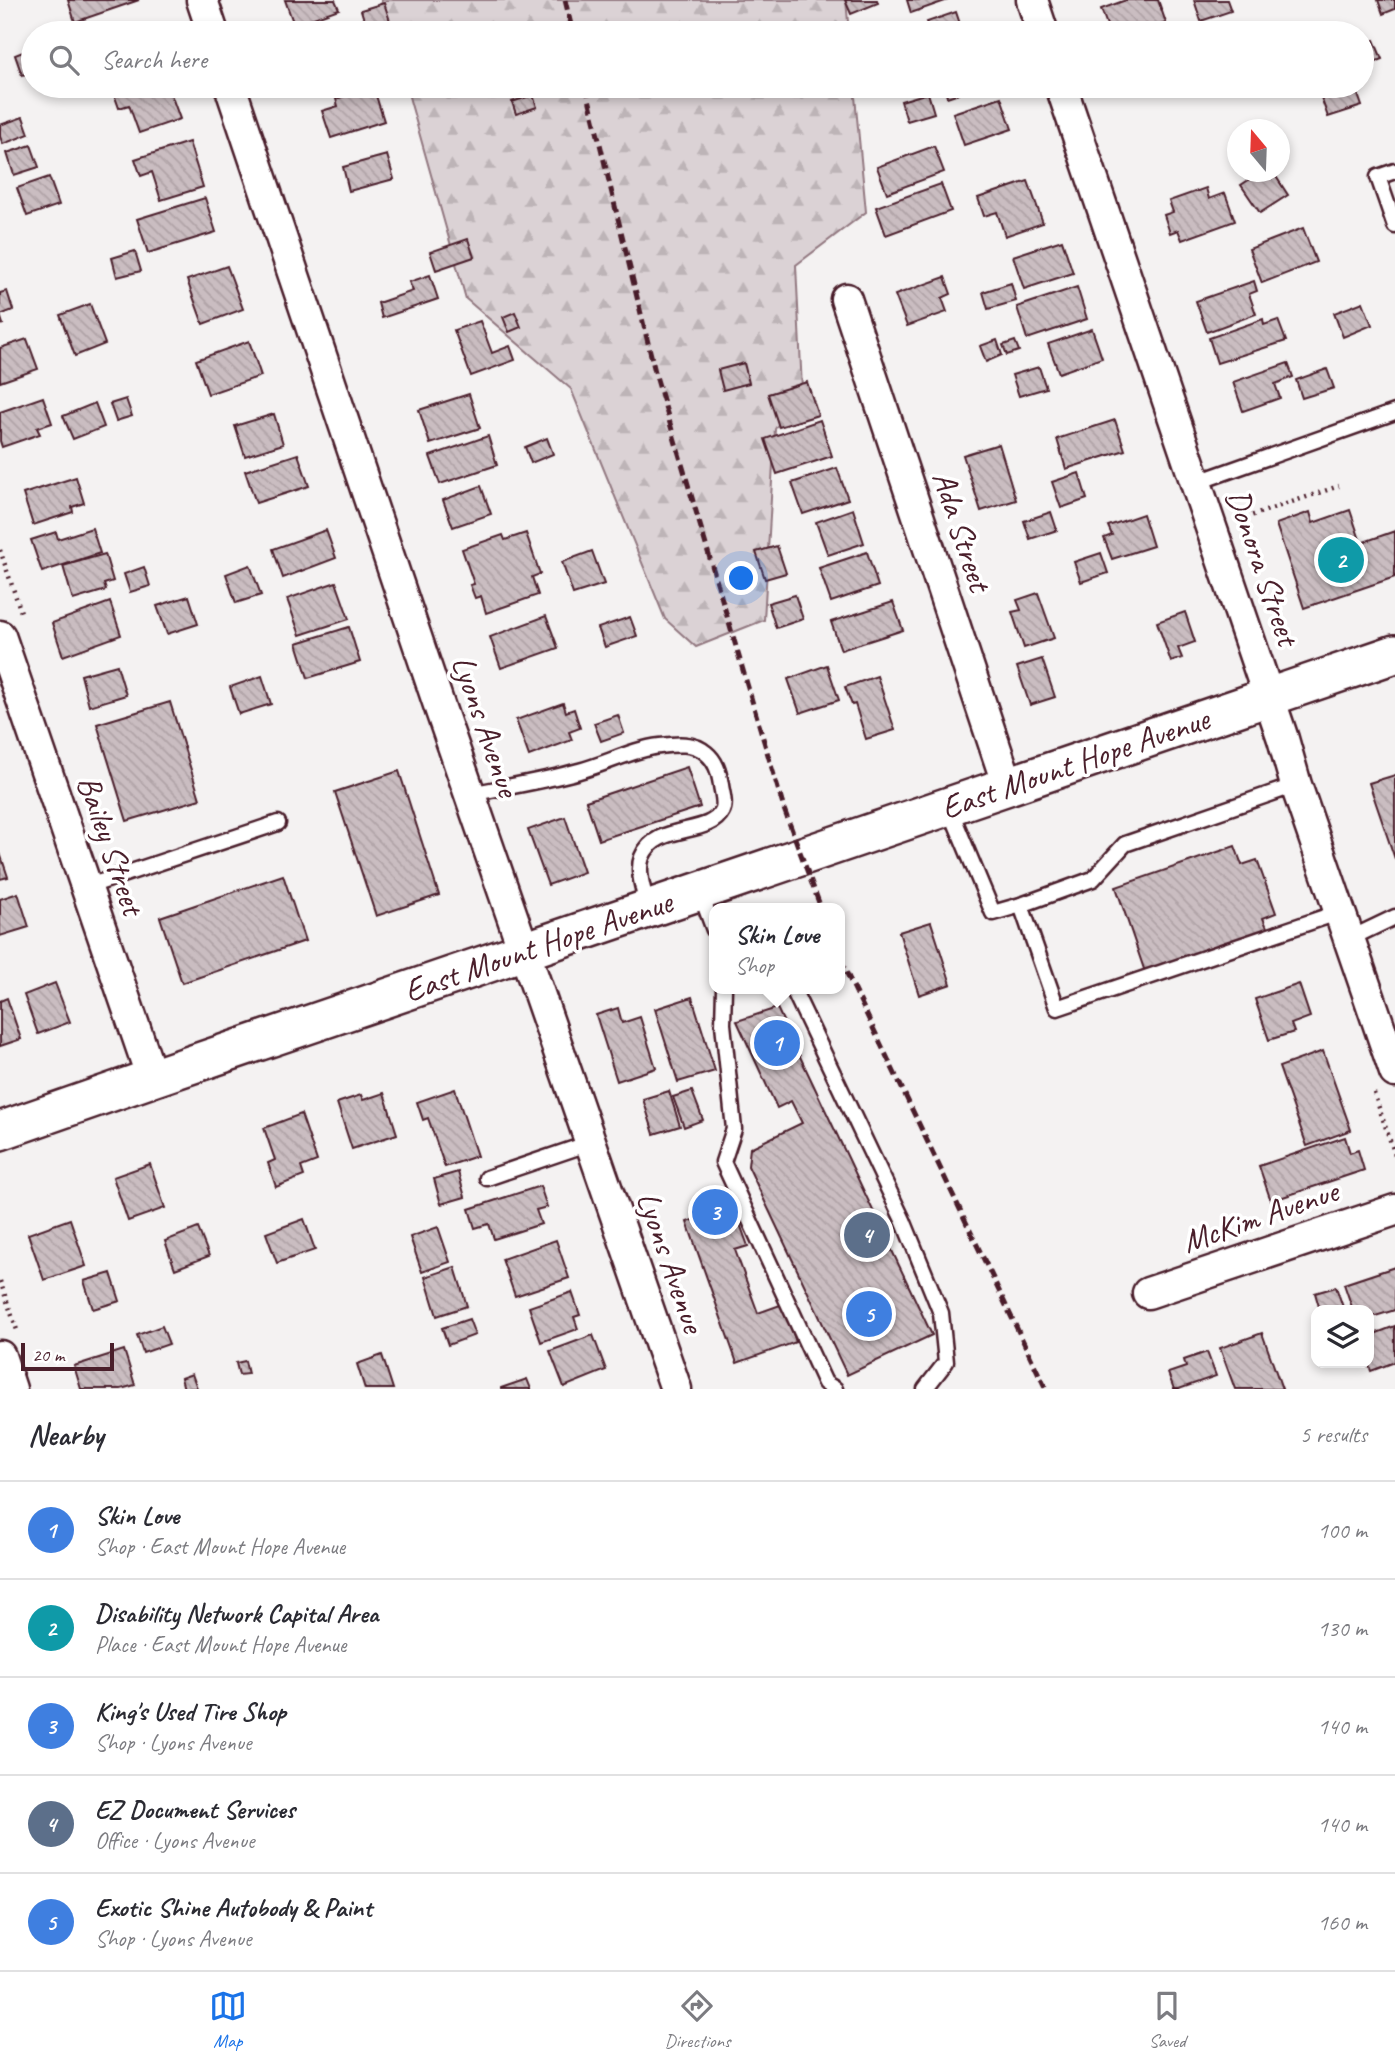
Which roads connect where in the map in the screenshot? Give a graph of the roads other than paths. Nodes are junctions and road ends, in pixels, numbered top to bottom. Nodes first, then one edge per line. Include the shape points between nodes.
1 (202, 0) edge
2 (1032, 0) edge
3 (209, 21) edge
4 (1039, 21) edge
5 (234, 98) edge
6 (1065, 98) edge
7 (1395, 171) edge
8 (1395, 226) edge
9 (846, 299) dead end
10 (1395, 412) edge
11 (1195, 483) junction
12 (0, 636) edge
13 (1395, 655) edge
14 (1269, 697) junction
15 (1296, 785) junction
16 (1008, 786) junction
17 (470, 794) junction
18 (948, 806) junction
19 (278, 822) dead end
20 (86, 887) junction
21 (700, 891) junction
22 (1021, 905) junction
23 (648, 909) junction
24 (709, 916) edge
25 (1395, 917) edge
26 (1345, 926) junction
27 (524, 951) junction
28 (724, 994) edge
29 (795, 994) edge
30 (1395, 1072) edge
31 (152, 1078) junction
32 (0, 1131) edge
33 (590, 1143) junction
34 (487, 1178) dead end
35 (1395, 1210) edge
36 (1148, 1293) dead end
37 (0, 1356) edge
38 (11, 1389) edge
39 (676, 1389) edge
40 (835, 1389) edge
41 (925, 1389) edge

1 - 3 street
2 - 4 street
5 - 17 street, Lyons Avenue
6 - 11 street, Donora Street
7 - 8 lane via 1378,177
9 - 16 street, Ada Street
10 - 11 lane
11 - 14 street, Donora Street
12 - 20 street, Bailey Street
13 - 14 street, East Mount Hope Avenue
14 - 15 street, Donora Street
14 - 16 street, East Mount Hope Avenue
15 - 22 lane via 1125,844 1093,880
15 - 26 street, Donora Street
16 - 18 street, East Mount Hope Avenue
17 - 23 lane via 578,772 657,746 701,748 713,758 720,774 722,812 701,826 666,835 650,845 640,864
17 - 27 street, Lyons Avenue
18 - 21 street, East Mount Hope Avenue
18 - 22 lane via 993,913
19 - 20 lane
20 - 31 street, Bailey Street
21 - 23 street, East Mount Hope Avenue
21 - 24 lane
22 - 26 lane via 1057,1008
23 - 27 street, East Mount Hope Avenue
25 - 26 lane
26 - 30 street, Donora Street
27 - 31 street, East Mount Hope Avenue
27 - 33 street, Lyons Avenue
28 - 40 lane via 734,1129 723,1162 825,1383
29 - 41 lane via 942,1313 946,1362
31 - 32 street, East Mount Hope Avenue
33 - 34 lane
33 - 39 street, Lyons Avenue
35 - 36 street, McKim Avenue
37 - 38 street

